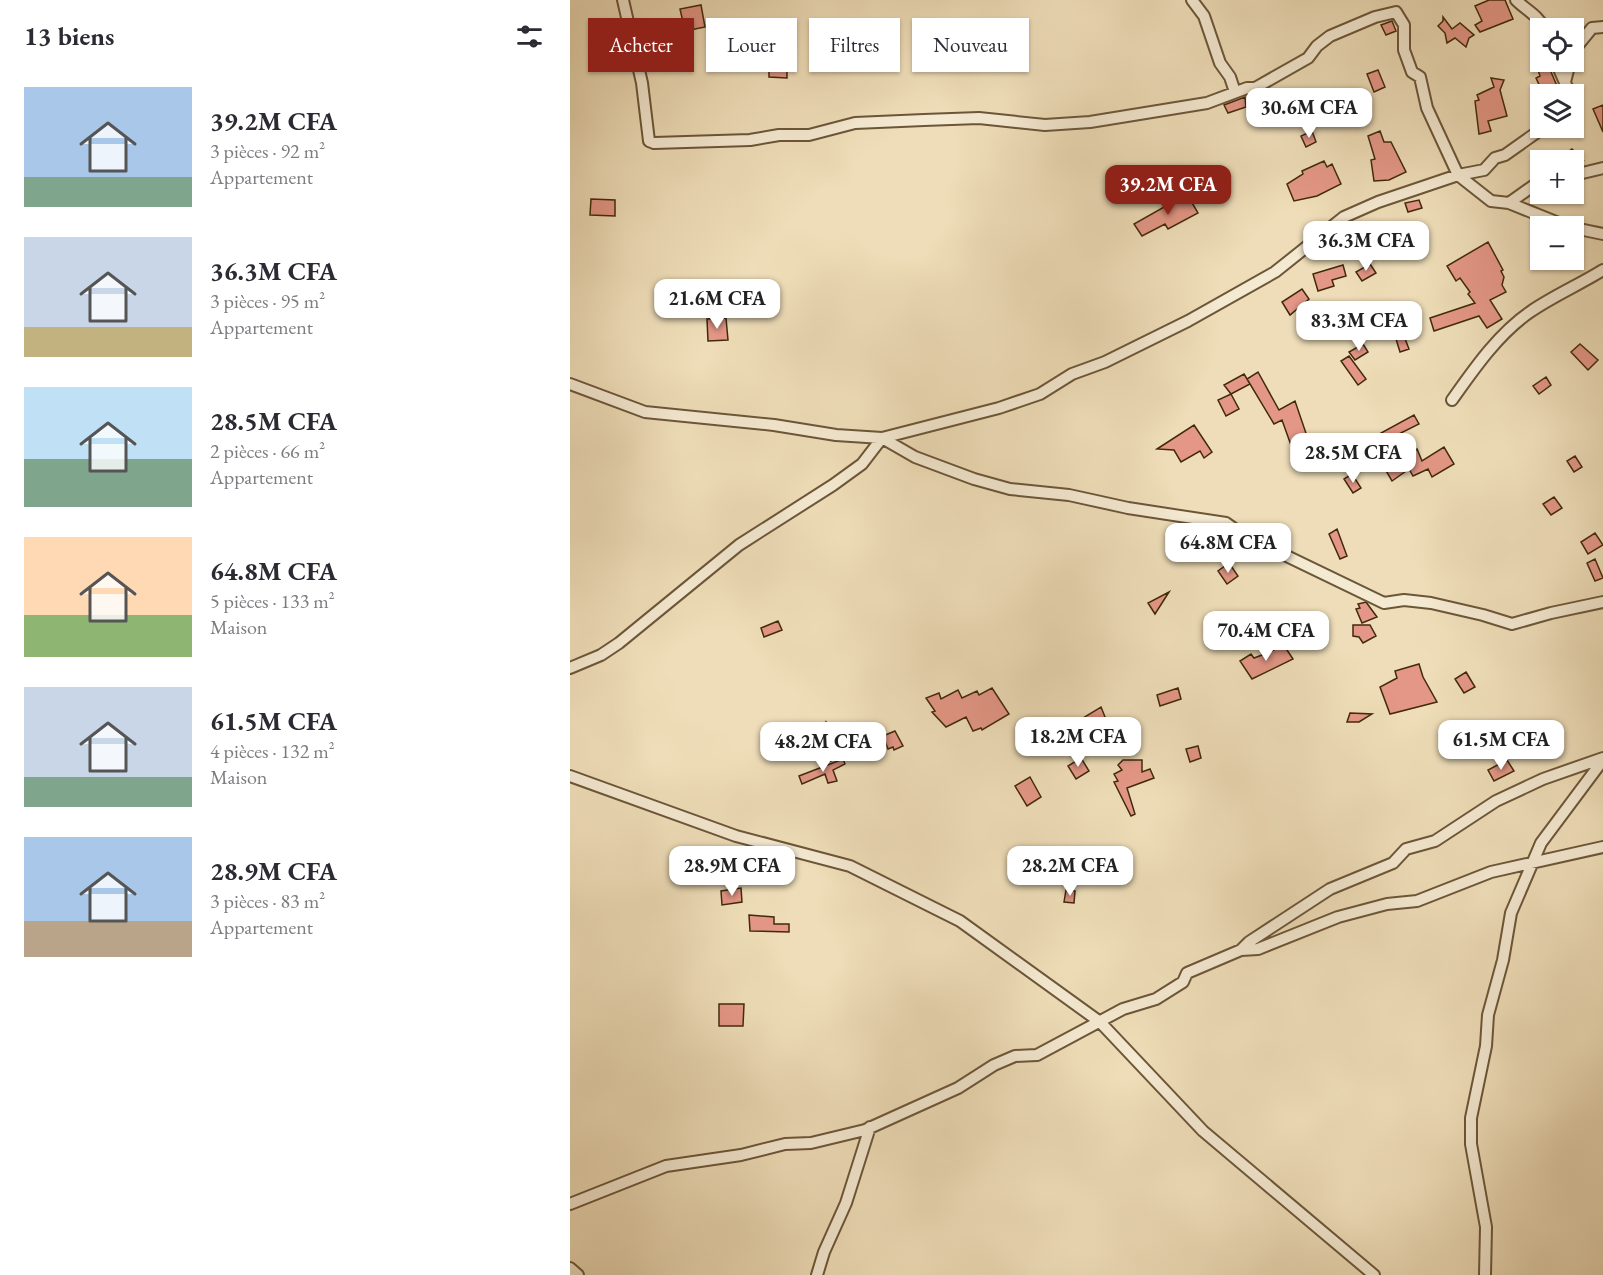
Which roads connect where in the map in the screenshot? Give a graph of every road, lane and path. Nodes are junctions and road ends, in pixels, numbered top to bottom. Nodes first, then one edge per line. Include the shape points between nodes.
1 (623, 0) edge
2 (1192, 0) edge
3 (1516, 0) edge
4 (1538, 18) edge
5 (1603, 27) edge
6 (1584, 38) edge
7 (1560, 72) edge
8 (1568, 72) edge
9 (1565, 82) joint
10 (1235, 92) junction
11 (1530, 137) edge
12 (1603, 168) edge
13 (1584, 173) edge
14 (1458, 175) junction
15 (1530, 188) edge
16 (1509, 203) junction
17 (1541, 216) edge
18 (1584, 230) edge
19 (1603, 234) edge
20 (1603, 270) edge
21 (570, 384) edge
22 (1452, 400) dead end
23 (882, 438) junction
24 (1603, 602) edge
25 (570, 668) edge
26 (1603, 759) edge
27 (570, 776) edge
28 (1603, 848) edge
29 (1533, 862) junction
30 (1241, 950) junction
31 (1100, 1022) junction
32 (870, 1127) junction
33 (570, 1204) edge
34 (570, 1268) edge
35 (578, 1275) edge
36 (817, 1275) edge
37 (1374, 1275) edge
38 (1485, 1275) edge

1 - 10 street via 642,83 649,141 654,143 809,135 855,123 980,118 1045,125 1090,122 1207,103
2 - 10 street via 1204,16
3 - 4 street
5 - 6 street via 1592,28
7 - 9 street
8 - 9 street
10 - 14 street via 1276,78 1308,58 1330,36 1396,12 1404,25 1404,50 1412,72 1420,77 1427,108
11 - 14 street via 1495,158 1484,170
12 - 13 street
14 - 16 street via 1491,201
14 - 23 street via 1344,218 1275,272 1188,321 1072,374 1040,394
15 - 16 street
16 - 17 street
18 - 19 street
20 - 22 street via 1515,324
21 - 23 street via 645,412
23 - 24 street via 915,457 1010,489 1069,495 1226,523 1243,536 1384,603 1431,603 1512,624
23 - 25 street via 862,464 739,545 619,643
26 - 29 street via 1547,834
26 - 30 street via 1543,779 1496,801 1435,841 1406,849 1393,863 1330,889
27 - 31 street via 736,836 850,866 960,921
28 - 29 street
29 - 30 street via 1491,872 1418,901 1358,911 1258,949
29 - 38 street via 1511,913 1488,1015 1486,1046 1471,1118 1486,1227
30 - 31 street via 1187,973 1183,982 1156,999 1123,1009
31 - 32 street via 1037,1055 1015,1056 994,1065 951,1091
31 - 37 street via 1203,1131
32 - 33 street via 811,1143 785,1144 666,1166
32 - 36 street via 846,1203
34 - 35 street

